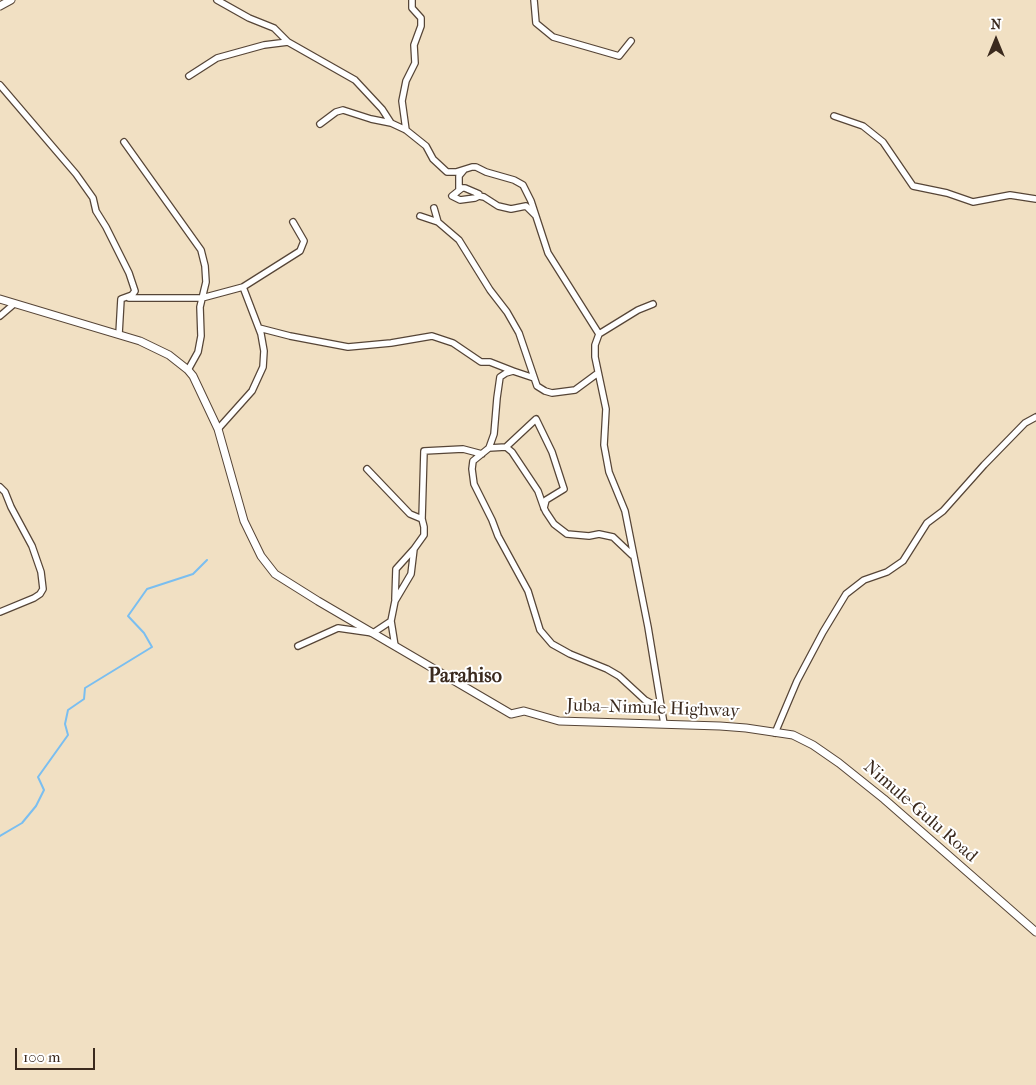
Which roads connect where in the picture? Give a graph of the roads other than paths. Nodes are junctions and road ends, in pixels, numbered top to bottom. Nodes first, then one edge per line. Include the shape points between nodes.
1 (10, 0) edge
2 (217, 0) edge
3 (412, 0) edge
4 (534, 0) edge
5 (0, 6) edge
6 (631, 41) dead end
7 (288, 42) junction
8 (189, 76) dead end
9 (0, 85) edge
10 (834, 116) dead end
11 (391, 123) junction
12 (320, 124) dead end
13 (406, 130) junction
14 (124, 142) dead end
15 (464, 170) junction
16 (459, 190) junction
17 (479, 196) junction
18 (1036, 199) edge
19 (434, 208) dead end
20 (420, 216) dead end
21 (536, 217) junction
22 (293, 222) dead end
23 (438, 222) junction
24 (243, 287) junction
25 (127, 298) junction
26 (202, 298) junction
27 (0, 299) edge
28 (14, 304) junction
29 (653, 304) dead end
30 (0, 316) edge
31 (259, 328) junction
32 (119, 334) junction
33 (600, 334) junction
34 (188, 370) junction
35 (513, 371) junction
36 (598, 373) junction
37 (534, 378) junction
38 (1036, 418) edge
39 (218, 429) junction
40 (506, 447) junction
41 (489, 448) junction
42 (482, 454) junction
43 (368, 469) dead end
44 (0, 487) edge
45 (544, 508) junction
46 (422, 519) junction
47 (414, 549) junction
48 (632, 555) junction
49 (395, 602) junction
50 (0, 612) edge
51 (391, 621) junction
52 (373, 633) junction
53 (298, 646) dead end
54 (395, 646) junction
55 (662, 709) junction
56 (664, 724) junction
57 (776, 732) junction
58 (1036, 932) edge

1 - 5 main road
2 - 7 street via 274,28
3 - 13 street via 412,8 421,18 421,26 414,45 415,63 403,91
4 - 6 street via 536,24 553,37 619,56
7 - 8 street via 217,58
7 - 11 street via 355,80
9 - 25 street via 93,198 96,211 133,282 135,291
10 - 18 street via 864,126 883,142 913,186 973,202 1010,195
11 - 12 street via 343,110
11 - 13 street
13 - 15 street via 426,146 447,172
14 - 26 street via 201,250 206,282
15 - 16 street via 459,176
15 - 21 street via 476,167 522,185
16 - 17 street via 465,188
16 - 17 street via 452,196 460,200
17 - 21 street via 511,209 526,206
19 - 23 street
20 - 23 street
21 - 33 street via 548,253
22 - 24 street via 304,241 300,251
23 - 37 street via 459,240 490,290 508,312
24 - 26 street
24 - 31 street
25 - 26 street
25 - 32 street via 121,299
26 - 34 street via 198,352
27 - 28 main road, Juba–Nimule Highway
28 - 30 street
28 - 32 main road, Juba–Nimule Highway
29 - 33 street
31 - 35 street via 348,347 391,344 432,336 453,342 481,362
31 - 39 street via 264,351 263,367 252,391
32 - 34 main road, Juba–Nimule Highway via 159,350
33 - 36 street via 595,344
34 - 39 main road, Juba–Nimule Highway via 198,384
35 - 37 street
35 - 41 street via 500,377 494,434
36 - 37 street via 575,390 564,393 545,391
36 - 48 street via 606,409 604,445 625,511
38 - 57 street via 1026,423 927,524 904,561 887,572 864,580 846,594 797,681
39 - 52 main road, Juba–Nimule Highway via 244,522 267,564 275,574
40 - 41 street
40 - 45 street via 538,490
40 - 45 street via 536,419 552,452 564,489 546,500
41 - 42 street
42 - 46 street via 464,449 424,451
42 - 55 street via 473,461 474,484 528,591 540,630 552,644 619,676 645,700
43 - 46 street via 410,514
44 - 50 street via 32,546 43,589 34,598
45 - 48 street via 554,524 568,534 613,537
46 - 47 street via 424,535
47 - 49 street via 411,574
47 - 49 street via 396,569
48 - 55 street
49 - 51 street
51 - 52 street
51 - 54 street
52 - 53 street via 338,628
52 - 54 main road, Juba–Nimule Highway
54 - 56 main road, Juba–Nimule Highway via 511,714 524,711 559,721
55 - 56 street
56 - 57 main road, Juba–Nimule Highway
57 - 58 main road, Nimule-Gulu Road via 793,735 839,763

